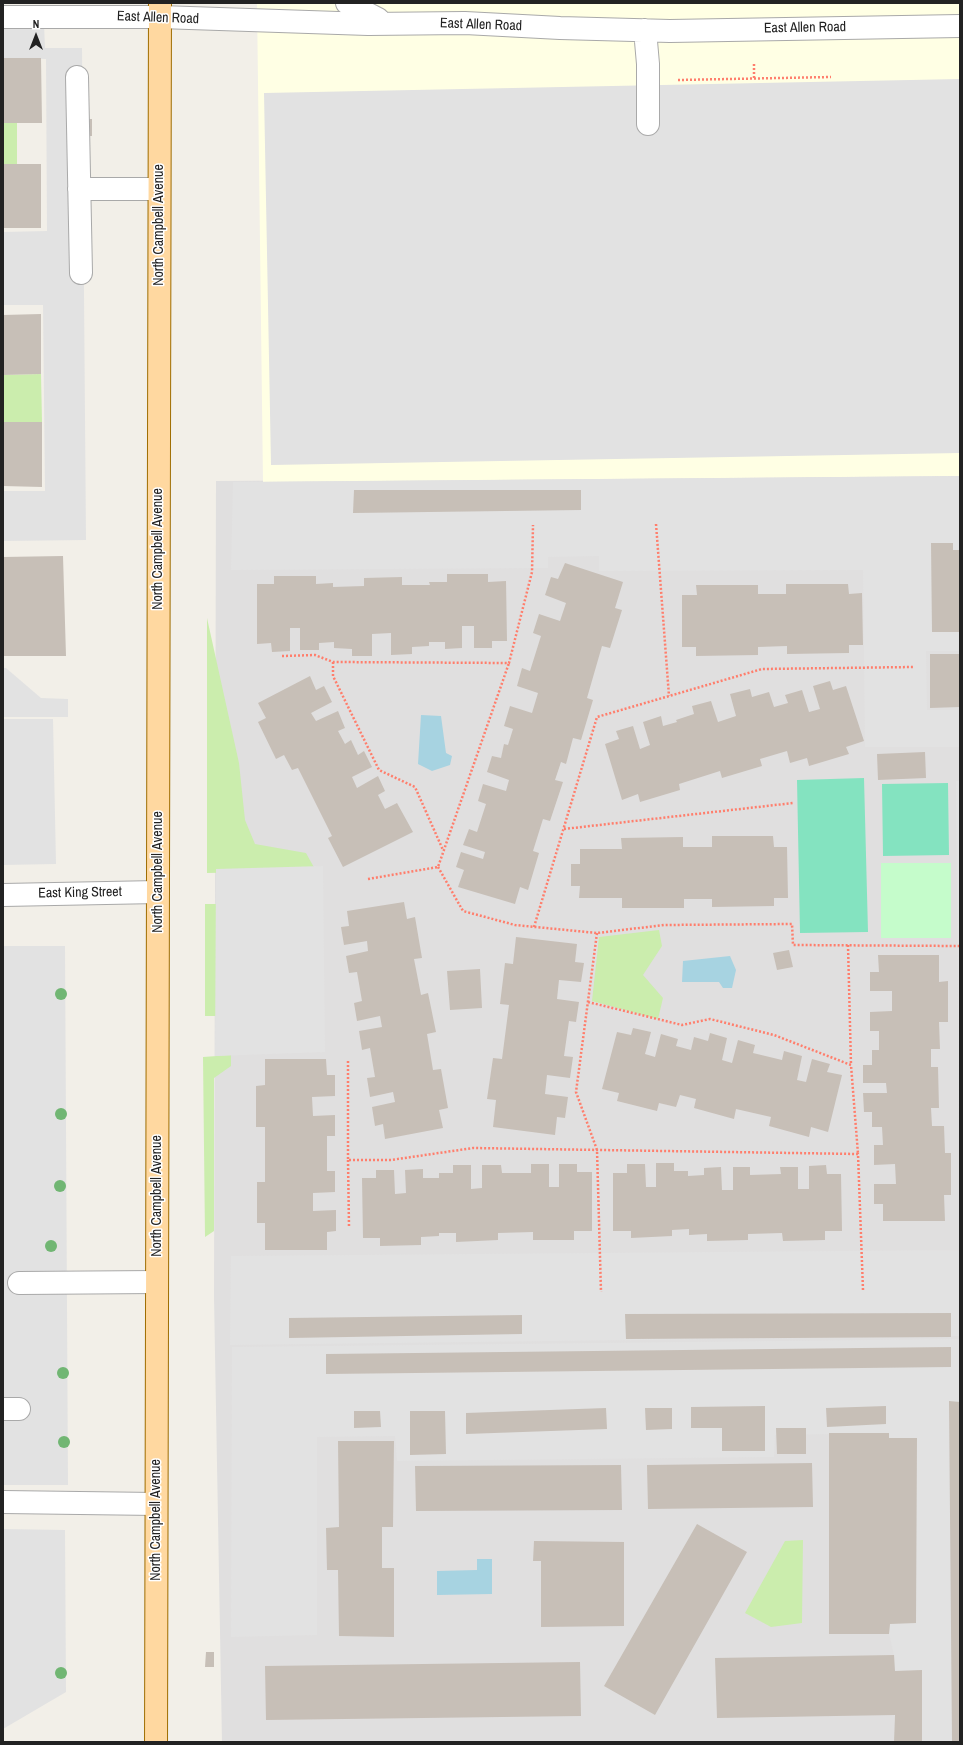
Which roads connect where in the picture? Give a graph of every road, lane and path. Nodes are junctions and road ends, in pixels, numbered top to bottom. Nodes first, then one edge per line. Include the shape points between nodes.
1 (347, 3) edge
2 (160, 10) edge
3 (3, 17) edge
4 (378, 19) dead end
5 (960, 26) edge
6 (645, 30) junction
7 (754, 64) dead end
8 (77, 77) dead end
9 (754, 78) junction
10 (831, 78) dead end
11 (678, 80) dead end
12 (648, 124) dead end
13 (79, 189) junction
14 (159, 189) junction
15 (81, 273) dead end
16 (656, 524) dead end
17 (533, 525) dead end
18 (282, 656) dead end
19 (333, 662) junction
20 (509, 663) junction
21 (913, 667) dead end
22 (669, 696) junction
23 (793, 803) dead end
24 (564, 829) junction
25 (443, 850) junction
26 (438, 867) junction
27 (368, 879) dead end
28 (158, 892) junction
29 (3, 895) edge
30 (534, 927) junction
31 (597, 933) junction
32 (848, 945) junction
33 (960, 946) edge
34 (588, 1002) junction
35 (348, 1061) dead end
36 (851, 1065) junction
37 (597, 1150) junction
38 (858, 1154) junction
39 (348, 1160) junction
40 (349, 1227) dead end
41 (157, 1282) junction
42 (19, 1283) dead end
43 (863, 1290) dead end
44 (601, 1292) dead end
45 (3, 1502) edge
46 (156, 1504) junction
47 (156, 1742) edge

1 - 4 street
2 - 3 street, East Allen Road
2 - 6 street, East Allen Road via 368,24 465,23
2 - 14 main road, North Campbell Avenue
5 - 6 street, East Allen Road
6 - 12 street
7 - 9 path
8 - 13 street
9 - 10 path
9 - 11 path
13 - 14 street
13 - 15 street
14 - 28 main road, North Campbell Avenue
16 - 22 path
17 - 20 path via 532,572
18 - 19 path via 315,655
19 - 20 path
19 - 25 path via 333,676 379,770 416,787
20 - 25 path
21 - 22 path via 762,669
22 - 24 path via 598,717
23 - 24 path
24 - 30 path
25 - 26 path
26 - 27 path
26 - 30 path via 463,912
28 - 29 street, East King Street
28 - 41 main road, North Campbell Avenue
30 - 31 path
31 - 32 path via 664,925 792,924 793,945
31 - 34 path
32 - 33 path
32 - 36 path
34 - 36 path via 682,1025 710,1019 774,1035
34 - 37 path via 576,1092
35 - 39 path
36 - 38 path
37 - 38 path
37 - 39 path via 473,1148 391,1160
37 - 44 path
38 - 43 path
39 - 40 path
41 - 42 street
41 - 46 main road, North Campbell Avenue
45 - 46 street
46 - 47 main road, North Campbell Avenue

